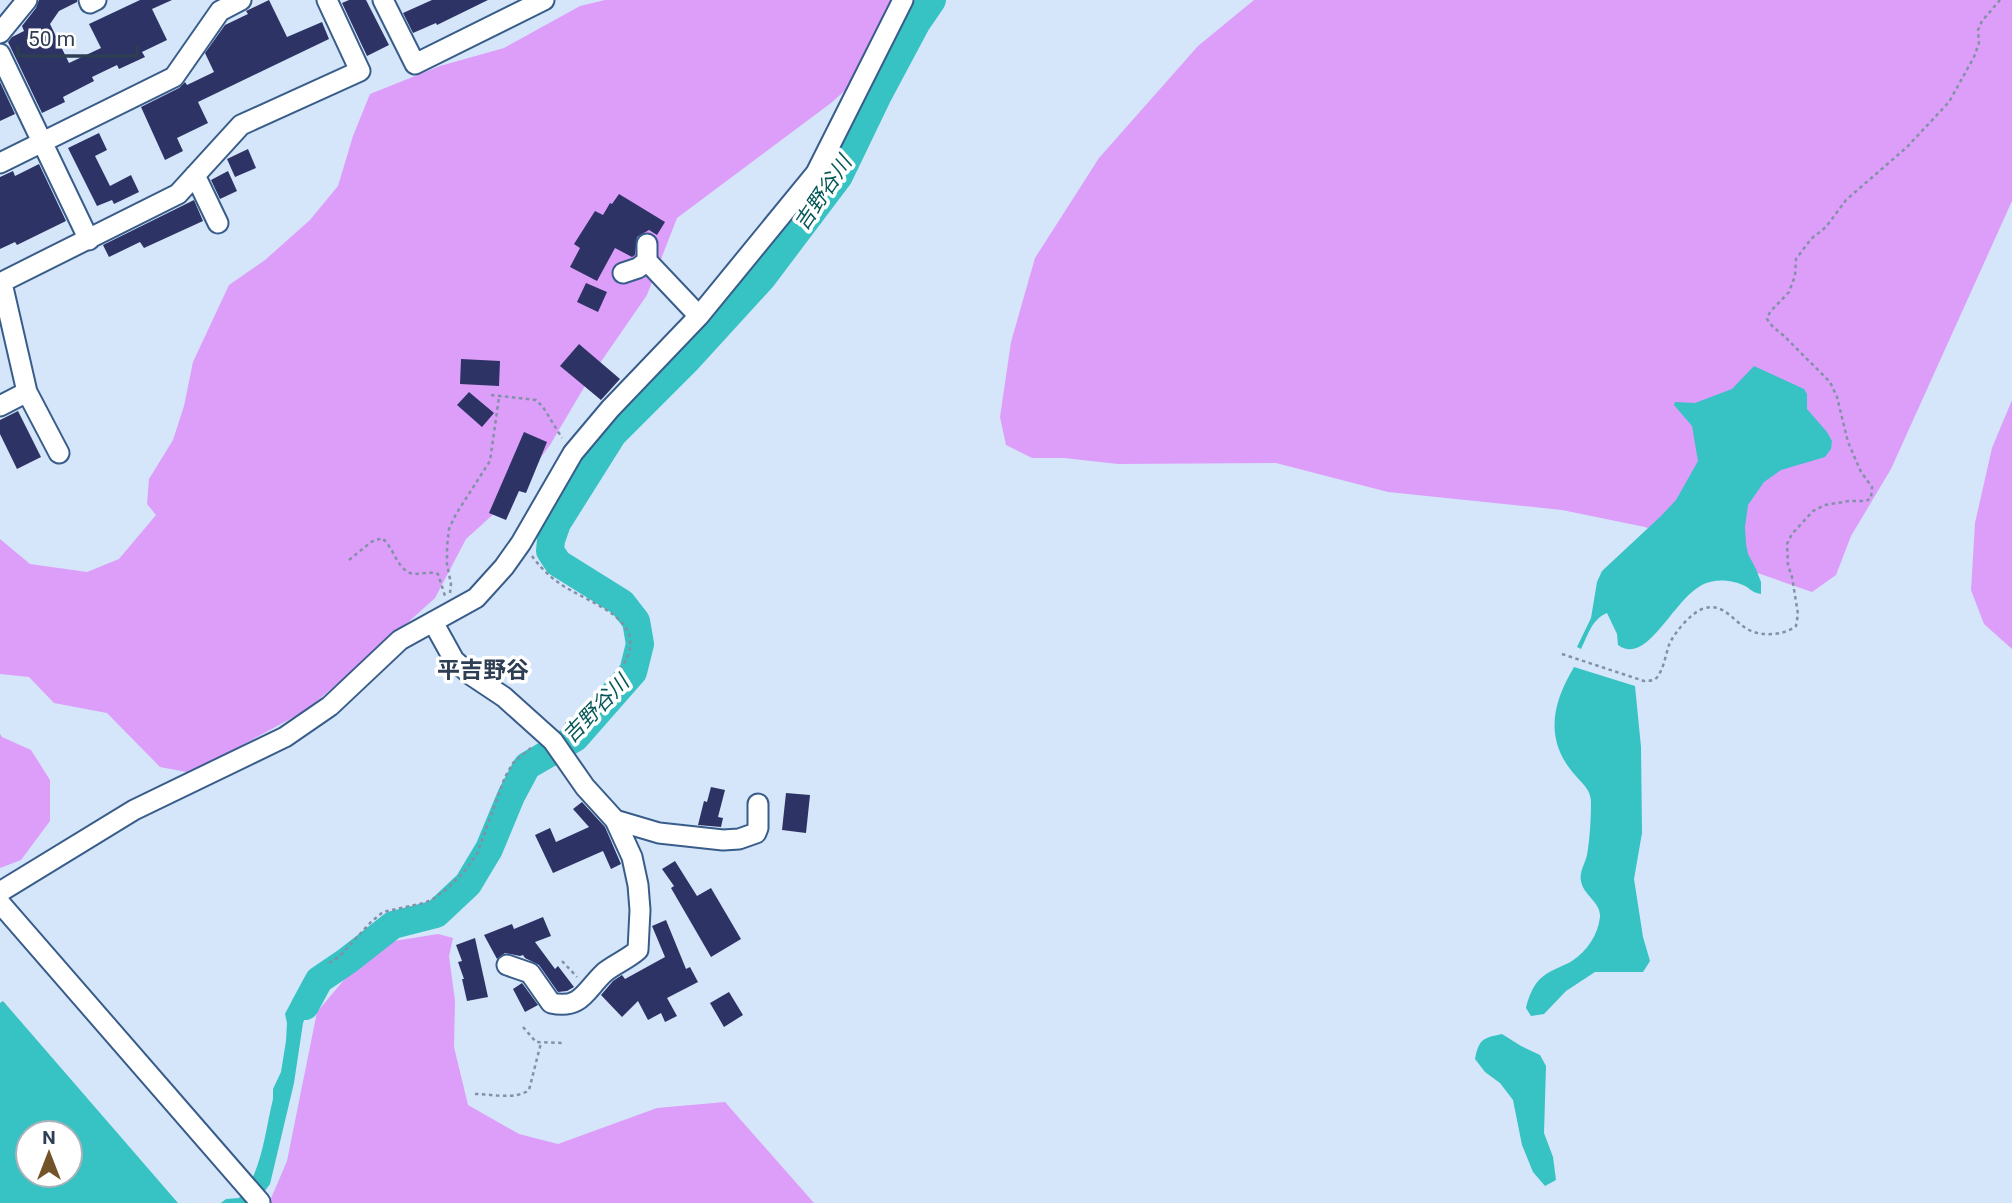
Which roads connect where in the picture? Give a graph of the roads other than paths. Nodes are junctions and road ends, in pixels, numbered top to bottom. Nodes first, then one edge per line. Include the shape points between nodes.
1 (27, 0) edge
2 (89, 0) edge
3 (96, 0) edge
4 (241, 0) edge
5 (327, 0) edge
6 (383, 0) edge
7 (544, 0) edge
8 (902, 0) edge
9 (0, 33) edge
10 (0, 54) edge
11 (43, 143) junction
12 (0, 163) edge
13 (195, 175) junction
14 (218, 223) dead end
15 (89, 240) junction
16 (623, 273) dead end
17 (1, 283) edge
18 (699, 316) junction
19 (27, 392) junction
20 (0, 405) edge
21 (59, 453) dead end
22 (432, 622) junction
23 (758, 804) dead end
24 (615, 820) junction
25 (0, 892) edge
26 (0, 903) edge
27 (507, 965) dead end
28 (260, 1202) edge

1 - 9 street
2 - 3 street
4 - 11 street via 220,11 174,77
5 - 13 street via 360,71 240,125
6 - 7 street via 415,64
8 - 18 street via 817,173
10 - 11 street
11 - 12 street
11 - 15 street
13 - 14 street
13 - 15 street via 178,194
15 - 17 street
16 - 18 street via 638,268 647,253
17 - 19 street
18 - 22 street via 573,453 505,567 476,598
19 - 20 street
19 - 21 street
22 - 24 street via 454,660 504,696 553,743
22 - 25 street via 400,640 330,706 285,737 134,810
23 - 24 street via 756,833 739,839 659,833
24 - 27 street via 638,885 638,950 606,971 569,1005 551,1003 530,973
26 - 28 street

